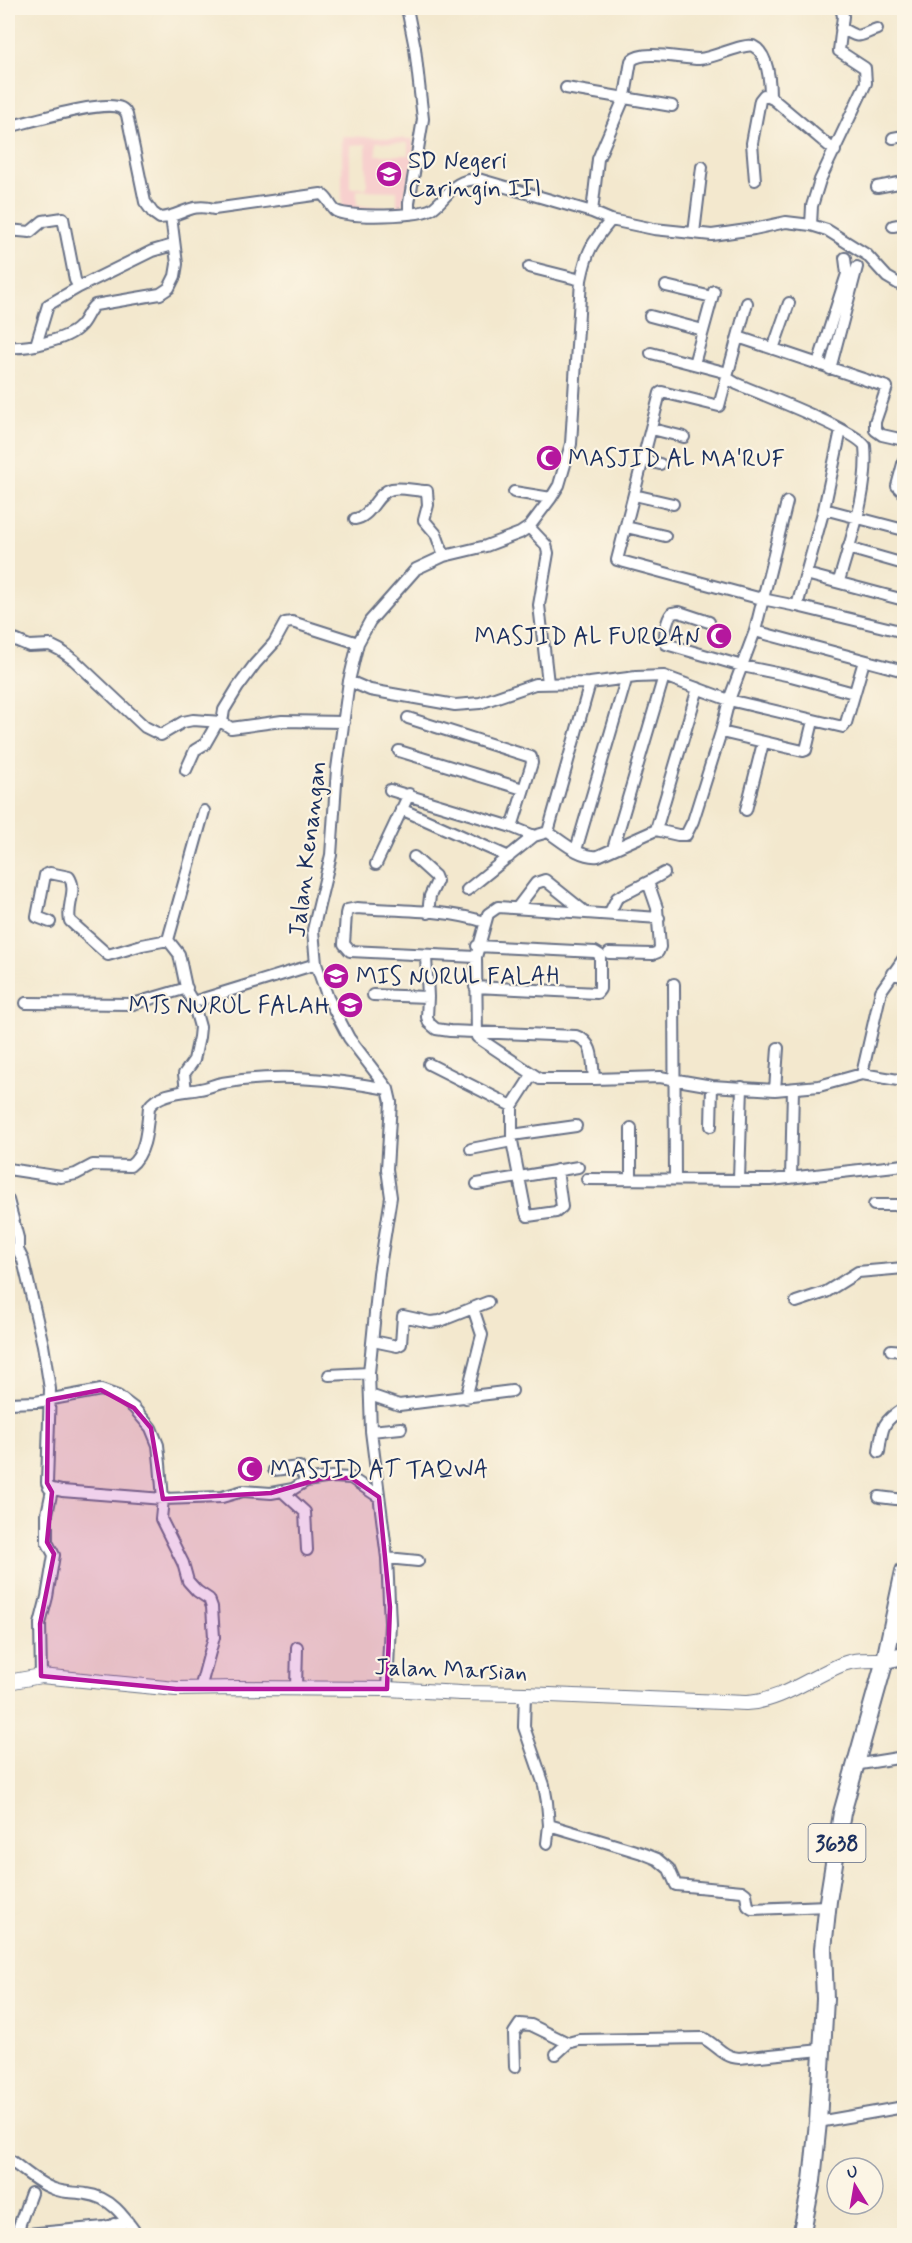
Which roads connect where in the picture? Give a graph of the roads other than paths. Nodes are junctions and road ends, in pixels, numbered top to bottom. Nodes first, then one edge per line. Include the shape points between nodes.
1 (407, 8) edge
2 (841, 8) edge
3 (841, 28) junction
4 (877, 29) dead end
5 (566, 88) dead end
6 (625, 96) junction
7 (770, 97) junction
8 (672, 106) dead end
9 (8, 127) edge
10 (904, 136) edge
11 (893, 138) dead end
12 (835, 151) junction
13 (702, 167) dead end
14 (755, 180) dead end
15 (904, 182) edge
16 (877, 187) dead end
17 (592, 212) junction
18 (410, 214) junction
19 (171, 216) junction
20 (611, 220) junction
21 (811, 225) junction
22 (8, 230) edge
23 (694, 233) junction
24 (173, 245) junction
25 (845, 258) dead end
26 (529, 267) dead end
27 (857, 267) dead end
28 (581, 280) junction
29 (666, 286) dead end
30 (79, 287) junction
31 (904, 287) edge
32 (747, 303) dead end
33 (789, 303) dead end
34 (650, 316) dead end
35 (703, 330) junction
36 (738, 337) junction
37 (36, 345) junction
38 (8, 347) edge
39 (773, 349) junction
40 (651, 352) dead end
41 (694, 364) junction
42 (824, 366) junction
43 (728, 375) junction
44 (652, 429) junction
45 (841, 430) junction
46 (684, 436) dead end
47 (904, 441) edge
48 (643, 460) junction
49 (904, 460) edge
50 (660, 464) dead end
51 (514, 492) dead end
52 (904, 493) edge
53 (634, 495) junction
54 (551, 498) junction
55 (787, 502) dead end
56 (673, 504) dead end
57 (824, 509) junction
58 (857, 517) junction
59 (355, 519) dead end
60 (529, 527) junction
61 (626, 527) junction
62 (904, 530) edge
63 (665, 537) dead end
64 (848, 548) junction
65 (444, 556) junction
66 (904, 564) edge
67 (806, 574) junction
68 (839, 581) junction
69 (762, 599) junction
70 (904, 600) edge
71 (797, 606) junction
72 (709, 622) dead end
73 (755, 631) junction
74 (904, 632) edge
75 (8, 637) edge
76 (358, 643) junction
77 (864, 661) junction
78 (742, 666) junction
79 (904, 671) edge
80 (664, 676) junction
81 (631, 678) junction
82 (349, 681) junction
83 (548, 683) junction
84 (590, 683) junction
85 (698, 688) junction
86 (854, 693) junction
87 (729, 700) junction
88 (408, 718) dead end
89 (813, 721) junction
90 (219, 722) junction
91 (344, 722) junction
92 (722, 732) junction
93 (763, 743) junction
94 (399, 751) dead end
95 (186, 770) dead end
96 (390, 789) dead end
97 (523, 789) junction
98 (409, 795) junction
99 (401, 809) junction
100 (204, 810) dead end
101 (746, 810) dead end
102 (512, 827) junction
103 (656, 830) junction
104 (548, 832) junction
105 (534, 836) junction
106 (614, 849) junction
107 (576, 850) junction
108 (509, 856) junction
109 (414, 857) dead end
110 (376, 864) dead end
111 (664, 873) dead end
112 (648, 882) junction
113 (467, 890) dead end
114 (517, 908) junction
115 (585, 912) junction
116 (428, 913) junction
117 (609, 914) junction
118 (659, 918) junction
119 (50, 922) dead end
120 (485, 922) junction
121 (168, 940) junction
122 (477, 952) junction
123 (609, 953) dead end
124 (426, 956) junction
125 (904, 958) edge
126 (316, 964) junction
127 (892, 973) junction
128 (904, 977) edge
129 (674, 984) dead end
130 (475, 987) junction
131 (187, 988) junction
132 (373, 995) dead end
133 (428, 997) junction
134 (194, 1002) junction
135 (26, 1003) dead end
136 (476, 1031) junction
137 (778, 1048) dead end
138 (429, 1064) dead end
139 (862, 1074) junction
140 (532, 1075) junction
141 (594, 1079) junction
142 (676, 1080) junction
143 (904, 1081) edge
144 (712, 1086) junction
145 (742, 1087) junction
146 (388, 1089) junction
147 (793, 1089) junction
148 (775, 1090) junction
149 (186, 1091) junction
150 (512, 1106) junction
151 (576, 1126) dead end
152 (711, 1126) dead end
153 (631, 1128) dead end
154 (512, 1138) junction
155 (471, 1149) dead end
156 (904, 1165) edge
157 (578, 1167) dead end
158 (8, 1169) edge
159 (556, 1170) junction
160 (518, 1175) junction
161 (791, 1178) junction
162 (587, 1179) dead end
163 (631, 1179) junction
164 (675, 1179) junction
165 (739, 1179) junction
166 (477, 1184) dead end
167 (8, 1200) edge
168 (874, 1205) dead end
169 (904, 1205) edge
170 (11, 1226) edge
171 (904, 1268) edge
172 (488, 1302) dead end
173 (796, 1302) dead end
174 (473, 1308) junction
175 (373, 1341) junction
176 (891, 1350) dead end
177 (904, 1351) edge
178 (369, 1373) junction
179 (329, 1375) dead end
180 (512, 1391) dead end
181 (370, 1395) junction
182 (466, 1398) junction
183 (48, 1400) junction
184 (8, 1403) edge
185 (904, 1408) edge
186 (401, 1428) dead end
187 (371, 1431) junction
188 (879, 1452) dead end
189 (274, 1470) dead end
190 (306, 1480) junction
191 (52, 1490) junction
192 (282, 1491) junction
193 (380, 1497) junction
194 (879, 1497) dead end
195 (164, 1499) junction
196 (904, 1500) edge
197 (307, 1550) dead end
198 (387, 1558) junction
199 (418, 1561) dead end
200 (904, 1571) edge
201 (297, 1647) dead end
202 (904, 1656) edge
203 (885, 1660) junction
204 (40, 1676) junction
205 (8, 1682) edge
206 (296, 1688) junction
207 (200, 1689) junction
208 (387, 1689) junction
209 (525, 1694) junction
210 (904, 1757) edge
211 (854, 1765) junction
212 (549, 1825) junction
213 (547, 1843) dead end
214 (827, 1906) junction
215 (568, 2043) junction
216 (821, 2050) junction
217 (556, 2054) dead end
218 (515, 2067) dead end
219 (904, 2107) edge
220 (818, 2122) junction
221 (8, 2159) edge
222 (30, 2193) dead end
223 (128, 2222) junction
224 (114, 2224) junction
225 (121, 2235) edge
226 (138, 2235) edge
227 (801, 2235) edge

1 - 18 street via 423,119
2 - 3 street
3 - 4 street via 856,37
3 - 12 street via 838,51 865,68 867,78
5 - 6 street
6 - 7 street via 631,61 637,56 701,59 746,45 762,54
6 - 8 street
6 - 17 street via 598,159
7 - 12 street
7 - 14 street via 764,95 760,100 756,118 752,143
9 - 19 street via 93,107 120,108 127,115 146,205 160,218
10 - 11 street
12 - 21 street via 814,198
13 - 23 street
15 - 16 street
17 - 18 street via 478,179 453,187 433,207
17 - 20 street
18 - 19 street via 346,214 334,210 321,194 205,206
19 - 24 street
20 - 23 street
20 - 28 street, Jalan Kenangan via 591,244
21 - 23 street via 786,222 712,235
21 - 31 street via 860,250 887,277
22 - 30 street via 30,232 43,221 63,218
24 - 30 street via 152,251
24 - 37 street via 177,264 169,288 160,294 95,305 74,333
25 - 42 street via 847,274
26 - 28 street
27 - 42 street
28 - 54 street, Jalan Kenangan via 571,444
29 - 35 street via 713,294
30 - 37 street via 48,305
32 - 36 street
33 - 39 street
34 - 35 street
35 - 41 street
36 - 39 street
36 - 43 street
37 - 38 street
39 - 42 street
40 - 41 street
41 - 43 street
42 - 47 street via 886,387 875,430
43 - 44 street via 719,406 661,392
43 - 45 street via 737,384
44 - 46 street
44 - 48 street
45 - 57 street
45 - 58 street via 865,446 866,472
48 - 50 street
48 - 53 street
49 - 52 street via 897,486
51 - 54 street
53 - 56 street
53 - 61 street
54 - 60 street, Jalan Kenangan
55 - 69 street
57 - 58 street
57 - 67 street
58 - 62 street
58 - 64 street
59 - 65 street via 362,518 392,489 427,491 424,520 436,534
60 - 65 street, Jalan Kenangan via 486,546
60 - 83 street via 546,545 548,553 539,605
61 - 63 street
61 - 69 street via 617,560
64 - 66 street
64 - 68 street
65 - 76 street, Jalan Kenangan via 406,579 370,621
67 - 68 street
67 - 71 street
68 - 70 street
69 - 71 street
69 - 73 street
71 - 74 street
72 - 78 street via 672,613 668,617 666,644
73 - 77 street
73 - 78 street
75 - 90 street via 29,646 50,645 60,650 153,733 161,735 193,720
76 - 82 street, Jalan Kenangan
76 - 90 street via 285,623 238,687
77 - 79 street
77 - 86 street
78 - 86 street
78 - 87 street
80 - 81 street
80 - 85 street
80 - 106 street
81 - 84 street
81 - 107 street
82 - 83 street via 370,690 455,705 480,703 526,686
82 - 91 street, Jalan Kenangan
83 - 84 street
84 - 104 street
85 - 87 street
85 - 103 street
86 - 89 street via 845,726
87 - 89 street
87 - 92 street
88 - 97 street via 529,755 532,764
89 - 93 street via 805,751
90 - 91 street via 231,728 282,720
90 - 95 street via 205,744 195,750
91 - 126 street, Jalan Kenangan via 331,855 313,930
92 - 93 street
92 - 103 street via 686,835
93 - 101 street
94 - 97 street
96 - 98 street
97 - 102 street
98 - 99 street
98 - 102 street
99 - 108 street
99 - 110 street
100 - 121 street
102 - 105 street
103 - 106 street
104 - 105 street
104 - 107 street
105 - 108 street
106 - 107 street via 589,857
108 - 113 street
109 - 116 street via 437,881
111 - 112 street
112 - 117 street via 617,898
112 - 118 street
114 - 115 street
114 - 115 street via 536,883 545,880
114 - 120 street via 494,909
115 - 117 street
116 - 120 street via 462,915
116 - 124 street via 352,908 346,914 344,938 350,951
117 - 118 street
118 - 123 street via 658,952
119 - 121 street via 39,920 37,914 45,875 50,873 69,877 73,883 68,918 106,954
120 - 122 street
121 - 131 street via 179,954
122 - 124 street
122 - 130 street
122 - 130 street via 595,952 601,960 600,989 597,993 574,993
124 - 133 street
125 - 127 street
126 - 134 street
126 - 146 street, Jalan Kenangan via 349,1038
127 - 128 street
127 - 139 street via 881,991
129 - 142 street
130 - 136 street
131 - 134 street
131 - 135 street via 133,1004
132 - 133 street
133 - 136 street via 427,1017 434,1027
134 - 149 street via 200,1028 194,1060 184,1074
136 - 140 street via 477,1037
136 - 141 street via 583,1038 591,1047
137 - 148 street
138 - 150 street
139 - 143 street
139 - 147 street
140 - 141 street via 547,1080
140 - 150 street
141 - 142 street
142 - 144 street
142 - 164 street
144 - 145 street
144 - 152 street
145 - 148 street
145 - 165 street
146 - 149 street via 301,1077 221,1083
146 - 175 street via 391,1102 387,1169 391,1197
147 - 148 street
147 - 161 street
149 - 158 street via 153,1102 144,1143 130,1166 93,1165 61,1177
150 - 154 street
151 - 154 street
153 - 163 street
154 - 155 street
154 - 160 street
156 - 161 street
157 - 159 street
159 - 160 street
159 - 160 street via 562,1207 534,1216 526,1213
160 - 166 street
161 - 165 street
162 - 163 street
163 - 164 street
164 - 165 street
167 - 170 street
168 - 169 street
170 - 183 street via 18,1238 43,1345
171 - 173 street via 858,1272 826,1292
172 - 174 street
174 - 175 street via 440,1321 403,1316 401,1344
174 - 182 street via 482,1335
175 - 178 street
176 - 177 street
178 - 179 street
178 - 181 street
180 - 182 street
181 - 182 street via 399,1405
181 - 187 street
183 - 184 street
183 - 191 street via 47,1483
183 - 195 street via 101,1390 134,1408 151,1428 158,1445
185 - 188 street via 881,1429
186 - 187 street
187 - 193 street
189 - 190 street via 299,1467
190 - 192 street via 293,1490
190 - 193 street via 351,1478
191 - 195 street
191 - 204 street via 47,1542 54,1555 40,1624
192 - 195 street
192 - 197 street via 305,1512
193 - 198 street
194 - 196 street
195 - 207 street via 161,1519 188,1581 212,1606 214,1637
198 - 199 street
198 - 208 street
200 - 203 main road, 3638
201 - 206 street
202 - 203 main road
203 - 209 street, Jalan Marsian via 843,1664 776,1697 755,1702
203 - 211 main road, 3638
204 - 205 street, Jalan Marsian
204 - 207 street, Jalan Marsian
206 - 207 street, Jalan Marsian
206 - 208 street, Jalan Marsian
208 - 209 street, Jalan Marsian
209 - 212 street via 524,1727 544,1785
210 - 211 street
211 - 214 main road, 3638
212 - 213 street
212 - 214 street via 649,1856 669,1869 676,1885 742,1891 752,1909
214 - 216 main road, 3638
215 - 216 street via 703,2038 723,2054 739,2058
215 - 217 street
215 - 218 street via 531,2025 520,2024 514,2033
216 - 220 main road, 3638
219 - 220 street
220 - 227 main road, 3638 via 813,2181
221 - 223 street via 60,2192 89,2194 105,2200
222 - 224 street via 20,2226 27,2234
223 - 224 street
223 - 226 street
224 - 225 street

